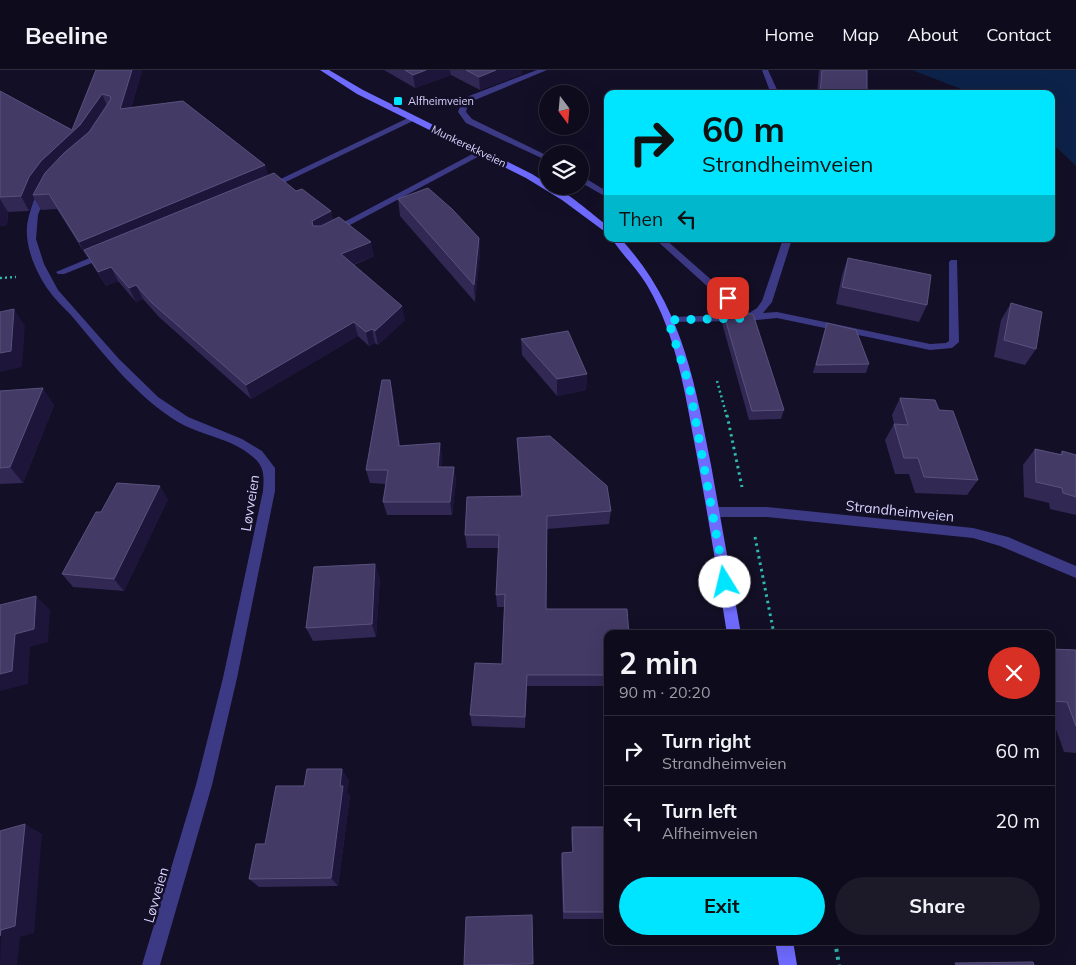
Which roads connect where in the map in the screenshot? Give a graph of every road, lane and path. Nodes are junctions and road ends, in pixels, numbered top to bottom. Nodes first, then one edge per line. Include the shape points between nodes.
1 (324, 70) edge
2 (543, 70) edge
3 (765, 71) edge
4 (773, 90) edge
5 (413, 119) junction
6 (482, 152) junction
7 (539, 155) edge
8 (49, 180) edge
9 (589, 184) edge
10 (262, 189) edge
11 (604, 193) edge
12 (604, 228) edge
13 (321, 237) edge
14 (618, 242) edge
15 (663, 242) edge
16 (787, 242) edge
17 (114, 251) edge
18 (954, 262) dead end
19 (61, 272) dead end
20 (748, 318) junction
21 (668, 320) junction
22 (714, 512) junction
23 (754, 530) dead end
24 (1076, 572) edge
25 (733, 630) edge
26 (773, 630) edge
27 (785, 945) edge
28 (836, 945) edge
29 (151, 965) edge
30 (788, 965) edge
31 (839, 965) edge

1 - 5 main road, Munkerekkveien
2 - 7 street via 472,98 465,102 462,112 469,121
3 - 4 street
5 - 6 main road, Munkerekkveien
5 - 10 street
6 - 12 main road, Munkerekkveien via 565,198
6 - 13 street
8 - 29 street, Løvveien via 36,204 31,233 40,265 54,292 72,308 121,370 150,397 185,420 243,446 264,460 270,470 269,491 228,687 204,785
9 - 11 street
14 - 21 main road via 651,285
15 - 20 street
16 - 20 street via 766,302 761,310
17 - 19 street
18 - 20 street via 955,338 948,346 930,347 777,315
20 - 21 street
21 - 22 main road via 689,384
22 - 24 street, Strandheimveien via 767,512 973,533 1003,541
22 - 25 main road
23 - 26 path
27 - 30 main road
28 - 31 path

